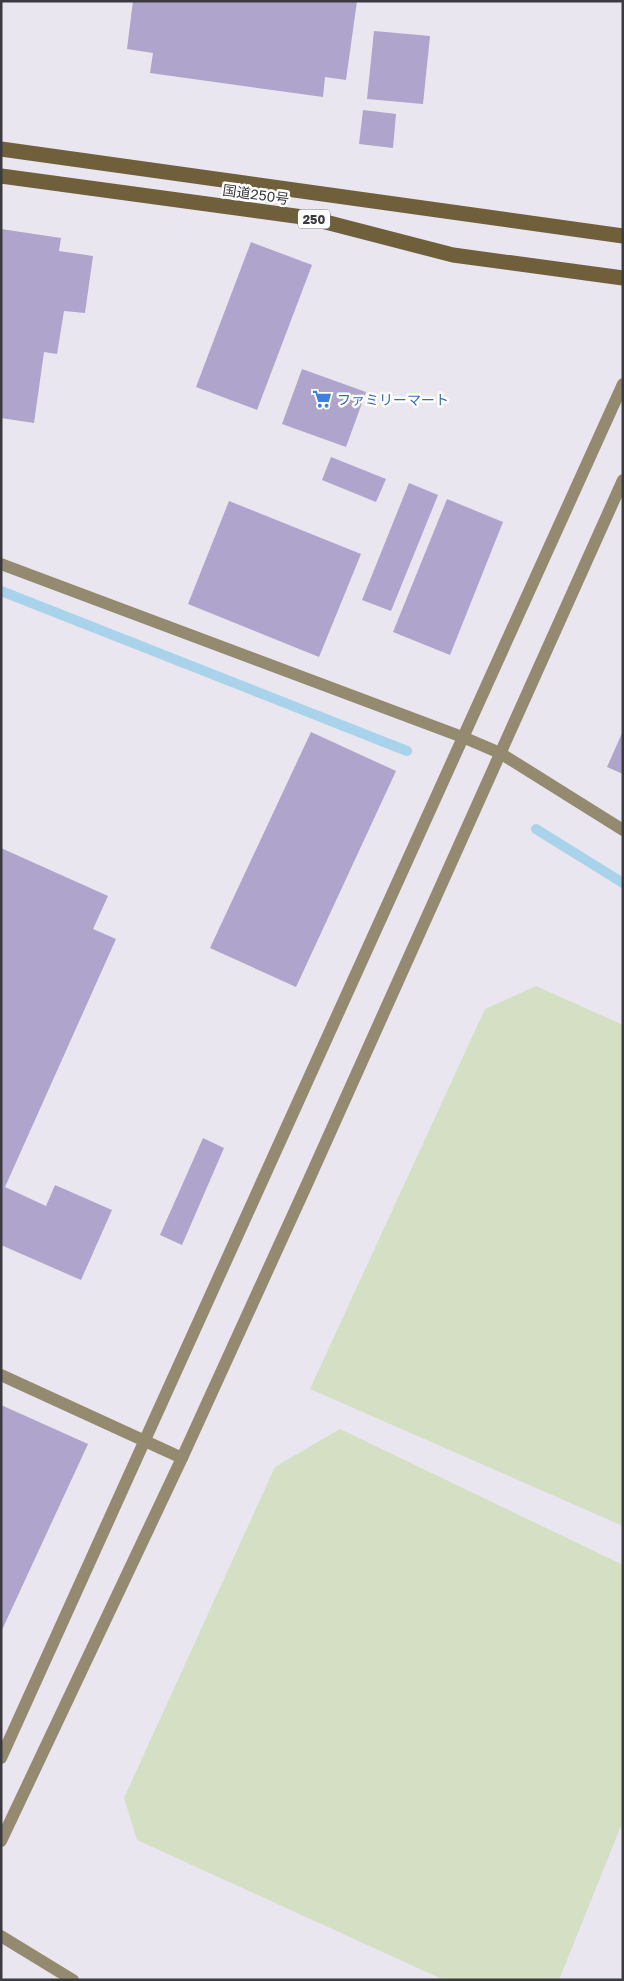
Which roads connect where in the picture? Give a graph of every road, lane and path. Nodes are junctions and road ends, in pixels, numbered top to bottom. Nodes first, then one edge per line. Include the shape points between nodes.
1 (1, 149) edge
2 (1, 176) edge
3 (623, 236) edge
4 (623, 278) edge
5 (623, 384) edge
6 (623, 480) edge
7 (1, 564) edge
8 (465, 738) junction
9 (500, 753) junction
10 (623, 830) edge
11 (1, 1375) edge
12 (144, 1439) junction
13 (182, 1458) junction
14 (1, 1758) edge
15 (1, 1841) edge
16 (1, 1936) edge
17 (73, 1980) edge

1 - 3 highway, 国道250号 / 250
2 - 4 highway, 国道250号 / 250 via 310,218 453,256
5 - 8 street
6 - 9 street
7 - 8 street
8 - 9 street
8 - 12 street
9 - 10 street
9 - 13 street
11 - 12 street
12 - 13 street
12 - 14 street
13 - 15 street
16 - 17 street

